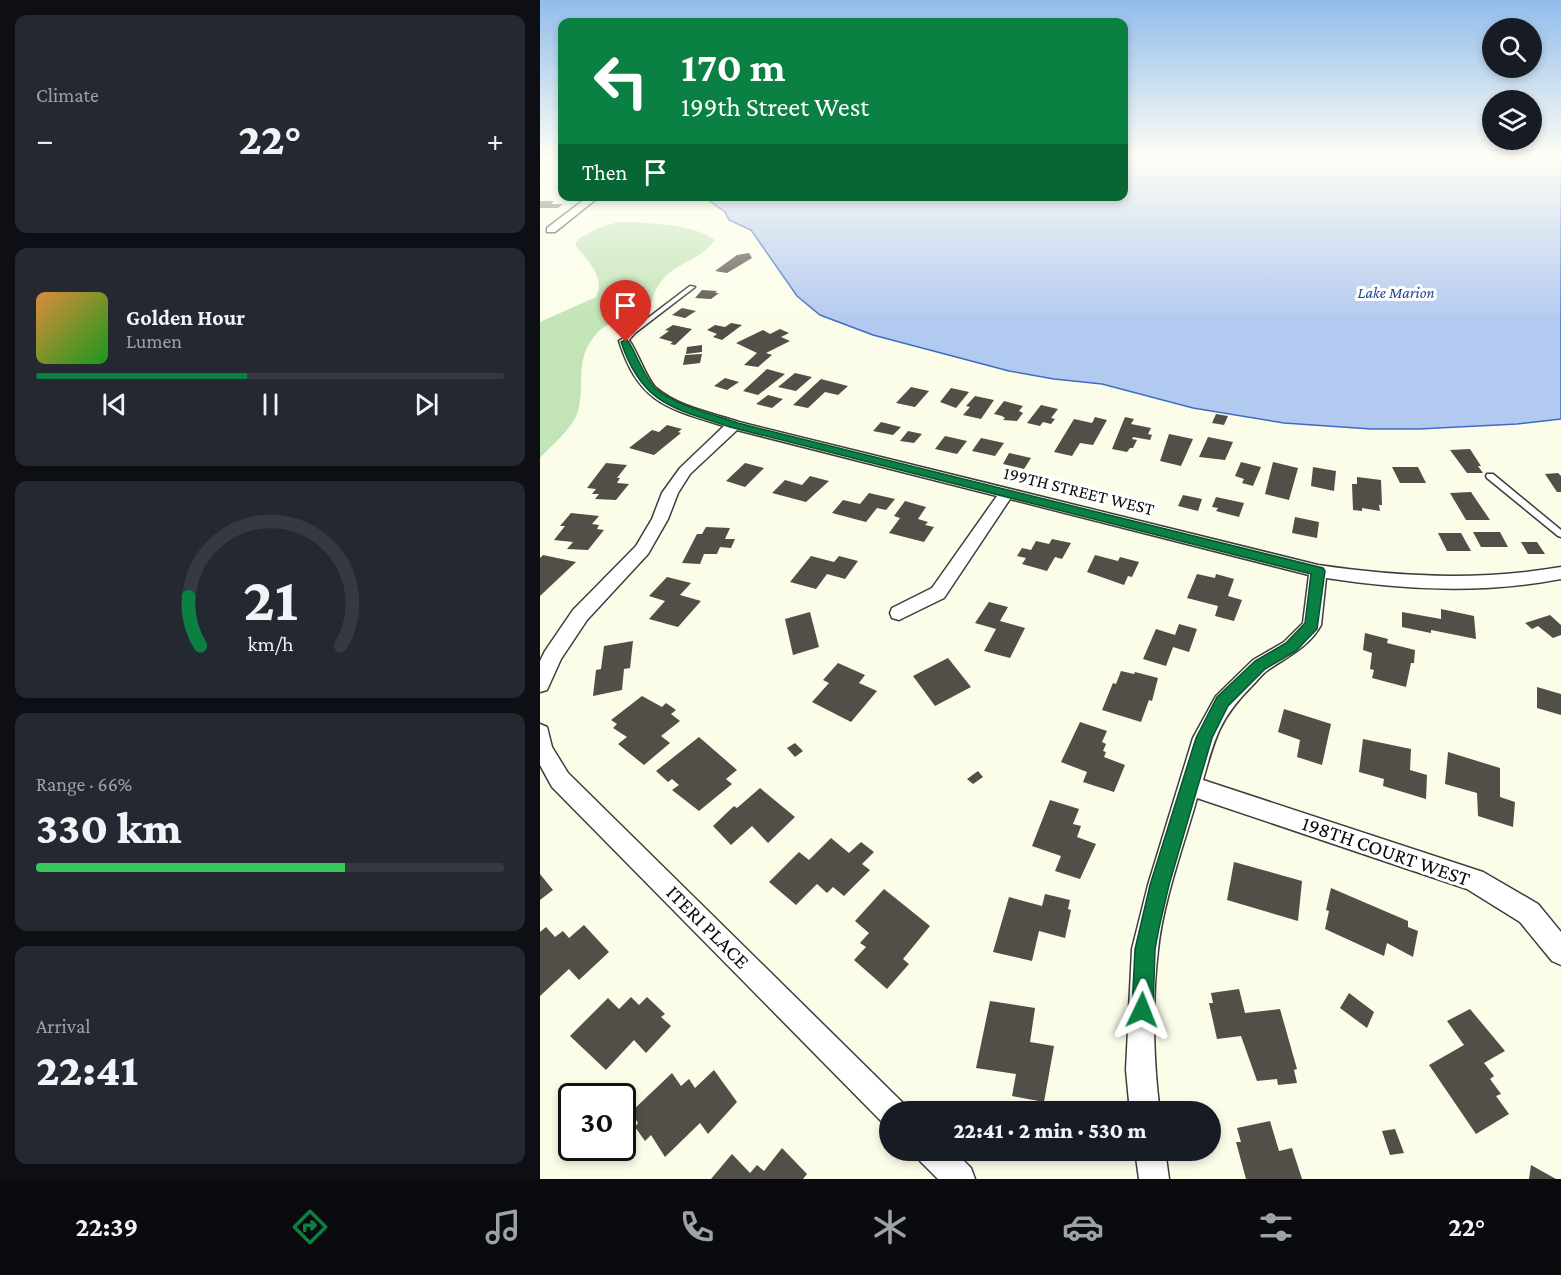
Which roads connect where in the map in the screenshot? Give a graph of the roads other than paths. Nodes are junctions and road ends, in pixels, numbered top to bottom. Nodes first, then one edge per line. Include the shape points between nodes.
1 (575, 212) edge
2 (551, 230) dead end
3 (692, 287) dead end
4 (626, 342) joint
5 (734, 425) junction
6 (1490, 476) dead end
7 (1006, 494) junction
8 (1561, 534) edge
9 (1318, 571) junction
10 (1561, 573) edge
11 (899, 614) dead end
12 (540, 684) edge
13 (540, 733) edge
14 (1189, 785) junction
15 (1561, 952) edge
16 (881, 1101) edge
17 (1144, 1101) edge
18 (942, 1161) edge
19 (1152, 1161) edge
20 (960, 1179) edge
21 (1154, 1179) edge

1 - 2 street
3 - 4 lane via 633,332
4 - 5 street, 199TH STREET WEST via 634,366 652,391 686,409
5 - 7 street, 199TH STREET WEST
5 - 12 street via 685,471 642,550 580,615 552,656
6 - 8 lane
7 - 9 street, 199TH STREET WEST
7 - 11 street via 938,593
9 - 10 street, 199TH STREET WEST via 1395,581 1468,583 1526,580
9 - 14 street via 1312,625 1291,647 1260,665 1223,702 1204,738
13 - 16 street, ITERI PLACE via 542,748 560,780
14 - 15 street, 198TH COURT WEST via 1474,880 1529,913
14 - 17 street via 1145,949 1140,1070
18 - 20 street
19 - 21 street

